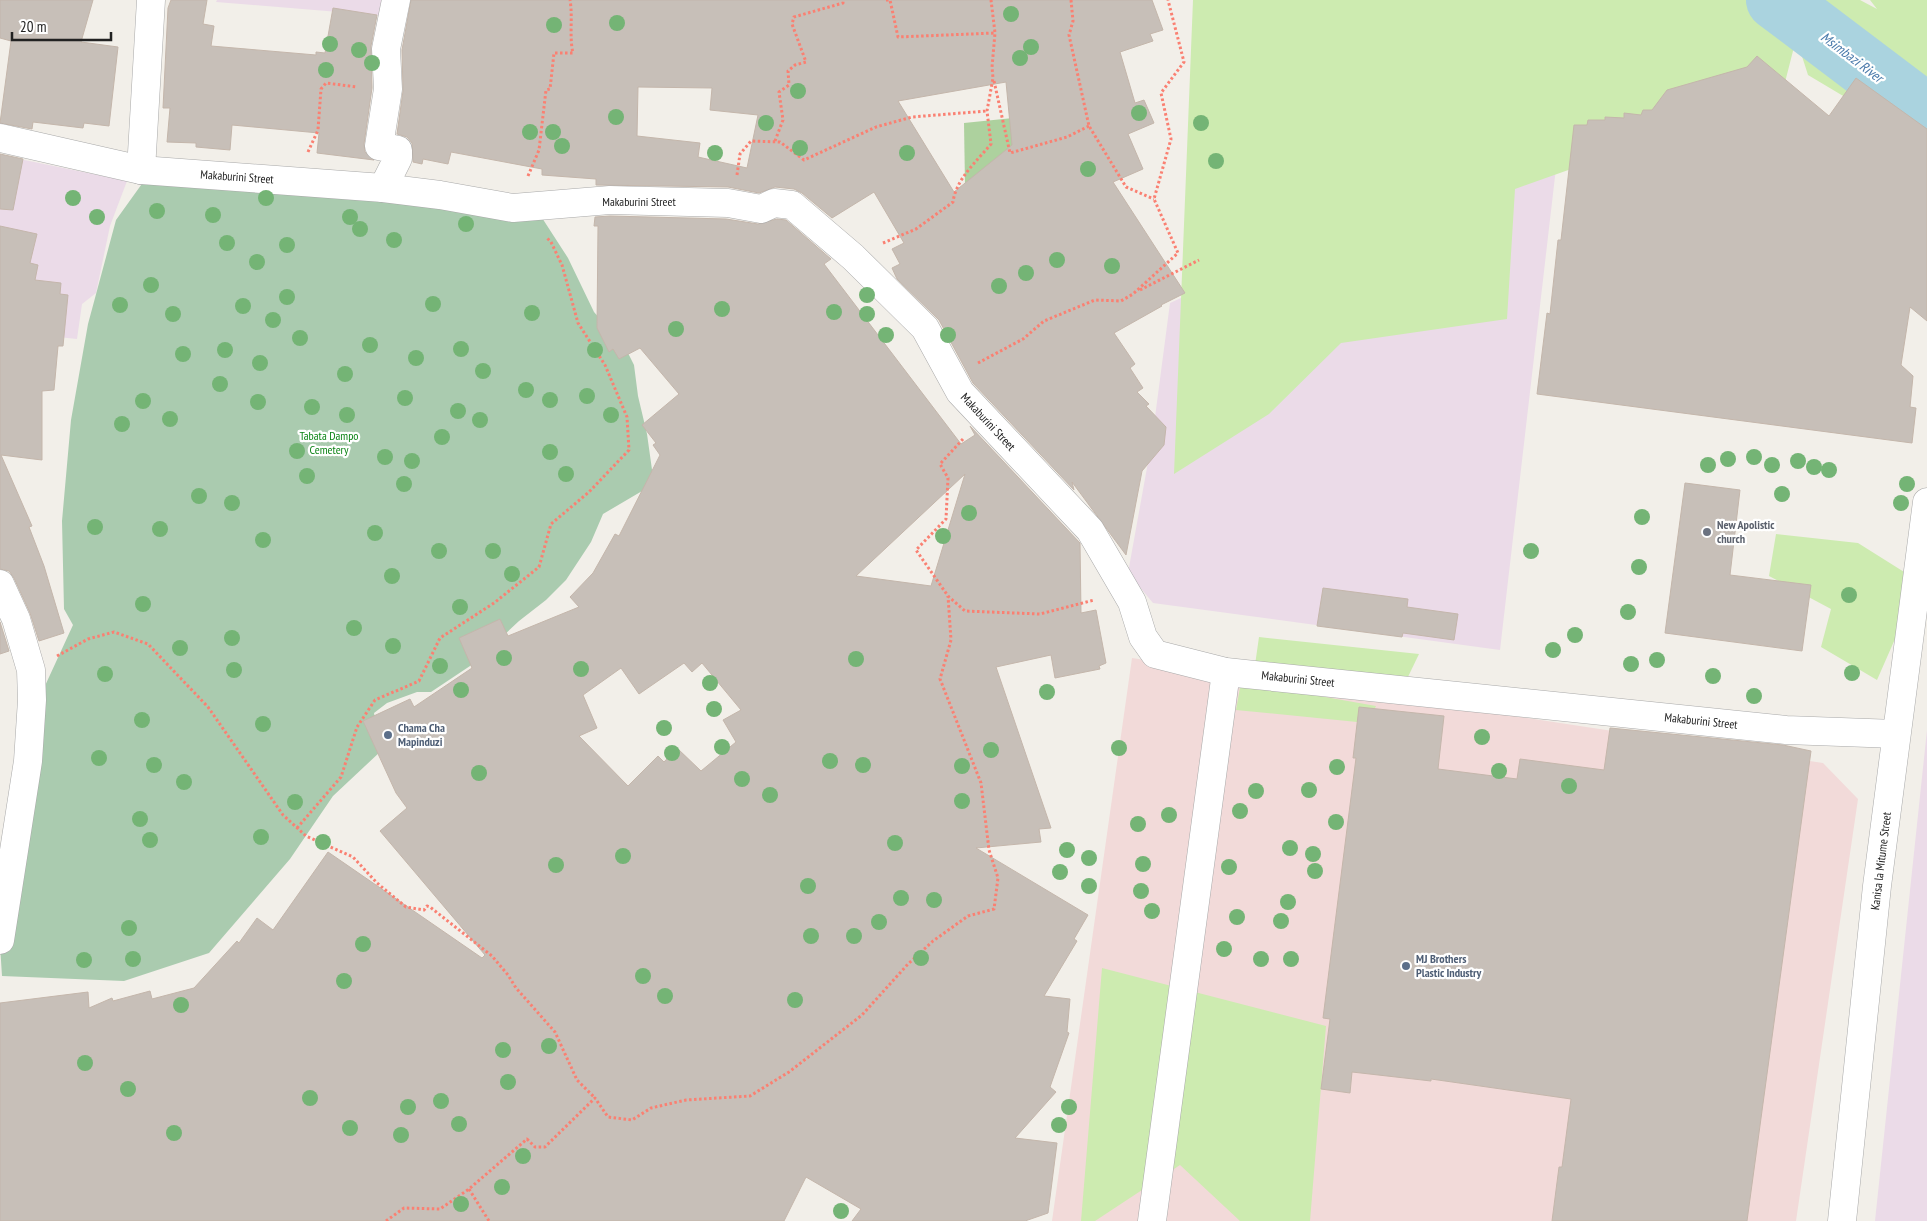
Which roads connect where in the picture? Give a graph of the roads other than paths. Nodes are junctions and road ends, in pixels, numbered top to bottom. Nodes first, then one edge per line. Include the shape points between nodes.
1 (151, 0) edge
2 (396, 0) edge
3 (0, 138) edge
4 (142, 170) junction
5 (383, 188) junction
6 (1927, 502) edge
7 (0, 584) edge
8 (1226, 672) junction
9 (1896, 734) junction
10 (0, 940) edge
11 (1152, 1221) edge
12 (1842, 1221) edge

1 - 4 street
2 - 5 street via 386,49 388,88 379,146 398,150 398,158
3 - 4 street, Makaburini Street
4 - 5 street, Makaburini Street
5 - 8 street, Makaburini Street via 440,194 513,208 610,200 728,203 761,209 774,203 792,205 853,257 925,328 960,392 1090,530 1132,602 1143,637 1156,654
6 - 9 street, Kanisa la Mitume Street
7 - 10 street via 16,619 31,670 32,700 28,761
8 - 9 street, Makaburini Street via 1786,730
8 - 11 street
9 - 12 street, Kanisa la Mitume Street

